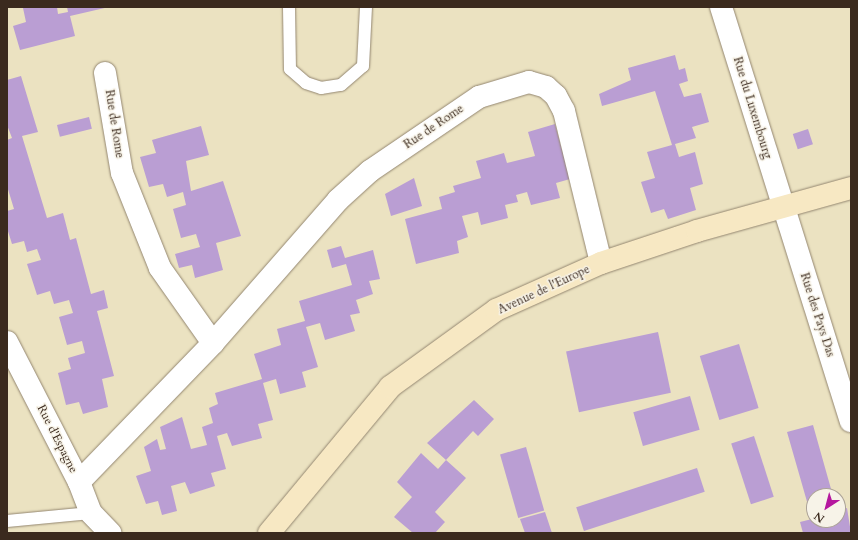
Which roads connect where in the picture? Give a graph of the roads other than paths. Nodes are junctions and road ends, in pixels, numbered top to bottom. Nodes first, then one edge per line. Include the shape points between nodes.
1 (289, 7) edge
2 (366, 7) edge
3 (721, 7) edge
4 (105, 73) dead end
5 (851, 188) edge
6 (783, 210) junction
7 (601, 263) junction
8 (7, 342) edge
9 (213, 343) junction
10 (851, 421) edge
11 (80, 482) junction
12 (91, 513) junction
13 (7, 521) edge
14 (110, 533) edge
15 (269, 533) edge

1 - 2 lane via 290,69 306,83 321,88 341,85 363,66
3 - 6 street, Rue du Luxembourg
4 - 9 street, Rue de Rome via 122,173 160,268
5 - 6 street, Avenue de l'Europe
6 - 7 street, Avenue de l'Europe via 697,231
6 - 10 street, Rue des Pays Das
7 - 9 street, Rue de Rome via 564,111 551,91 529,82 479,97 370,170 338,200
7 - 15 street, Avenue de l'Europe via 496,310 390,387
8 - 11 street, Rue d'Espagne
9 - 11 street, Rue de Rome
11 - 12 street, Rue d'Espagne
12 - 13 lane
12 - 14 street, Rue d'Espagne

